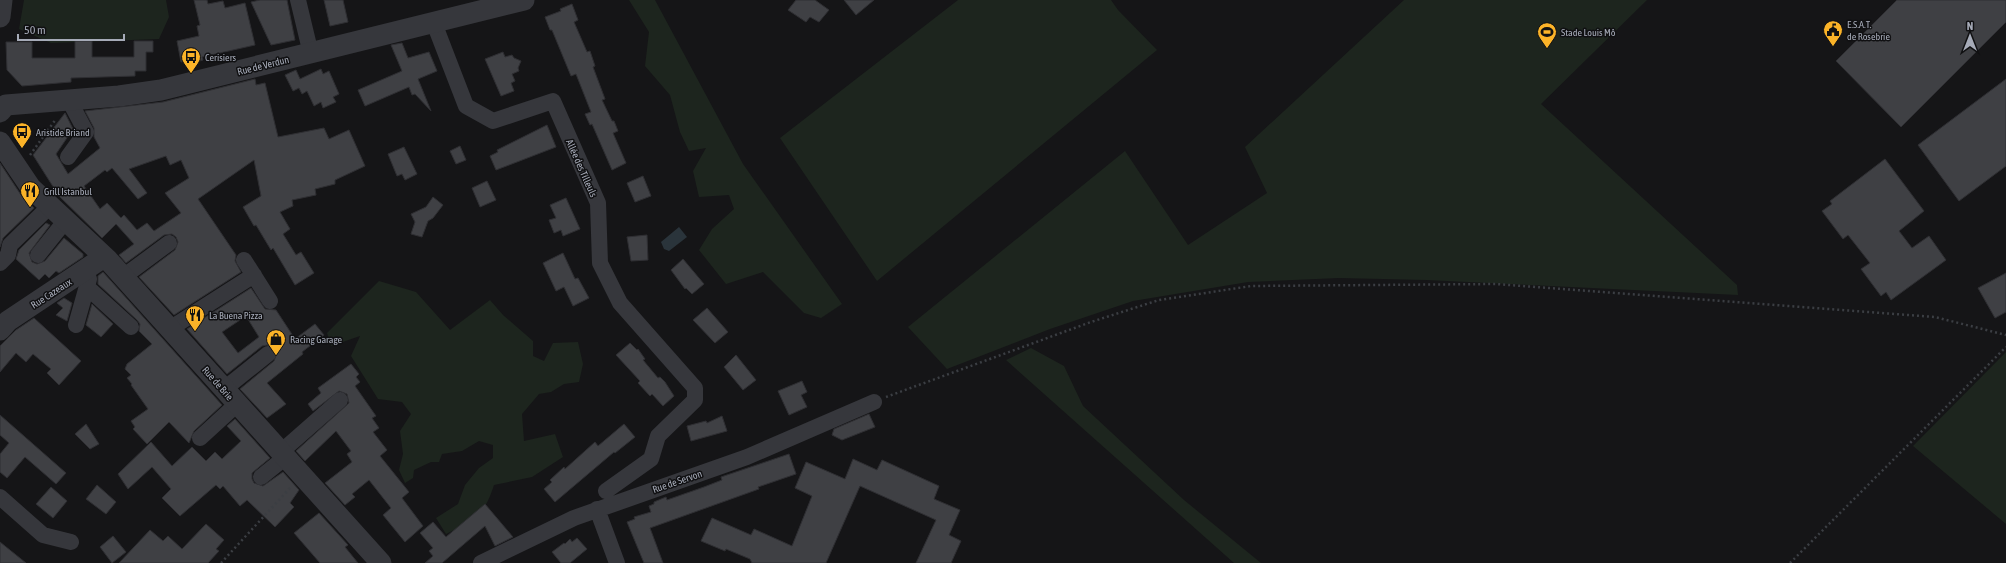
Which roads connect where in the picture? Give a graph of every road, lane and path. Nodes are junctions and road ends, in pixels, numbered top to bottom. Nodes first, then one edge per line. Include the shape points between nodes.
1 (2, 0) edge
2 (298, 0) edge
3 (524, 0) edge
4 (0, 17) edge
5 (434, 23) junction
6 (311, 54) junction
7 (69, 100) junction
8 (0, 112) edge
9 (0, 120) edge
10 (1, 147) edge
11 (68, 158) dead end
12 (25, 162) junction
13 (51, 206) junction
14 (66, 220) junction
15 (169, 243) dead end
16 (38, 255) dead end
17 (104, 256) junction
18 (244, 260) dead end
19 (0, 263) edge
20 (254, 275) junction
21 (123, 277) junction
22 (87, 279) junction
23 (270, 301) dead end
24 (3, 322) edge
25 (76, 325) dead end
26 (131, 327) dead end
27 (171, 328) junction
28 (2006, 335) edge
29 (2006, 347) edge
30 (268, 354) dead end
31 (230, 397) junction
32 (340, 400) dead end
33 (874, 402) joint
34 (200, 438) dead end
35 (284, 454) junction
36 (302, 474) junction
37 (262, 477) dead end
38 (606, 491) dead end
39 (0, 497) edge
40 (596, 510) junction
41 (71, 542) dead end
42 (221, 563) edge
43 (381, 563) edge
44 (480, 563) edge
45 (617, 563) edge
46 (1790, 563) edge

1 - 4 street
2 - 6 street
3 - 5 street, Rue de Verdun
5 - 6 street, Rue de Verdun
5 - 38 street, Allée des Tilleuls via 466,106 493,121 553,101 598,203 600,263 620,303 695,388 695,400 658,436 651,459
6 - 7 street, Rue de Verdun via 161,90
7 - 8 street, Rue de Verdun via 6,105
7 - 11 street via 86,132
7 - 12 path
9 - 12 street, Rue de Brie
10 - 13 street, Rue de Brie via 31,188
12 - 13 street, Rue de Brie via 44,190
13 - 14 street, Rue de Brie
13 - 19 street via 10,245 8,255
14 - 16 street
14 - 17 street, Rue de Brie
15 - 21 street
17 - 21 street, Rue de Brie
17 - 22 street, Rue Cazeaux
18 - 20 street
20 - 23 street
20 - 27 street
21 - 27 street, Rue de Brie
22 - 24 street, Rue Cazeaux
22 - 25 street
22 - 26 street
27 - 31 street, Rue de Brie
28 - 33 path via 1935,317 1504,285 1252,286 1158,300
29 - 46 path
30 - 31 street
31 - 34 street
31 - 35 street, Rue de Brie
32 - 35 street
33 - 40 street, Rue de Servon via 747,457
35 - 36 street, Rue de Brie
35 - 37 street
36 - 42 path
36 - 43 street, Rue de Brie
39 - 41 street via 43,535
40 - 44 street, Rue de Servon
40 - 45 street

